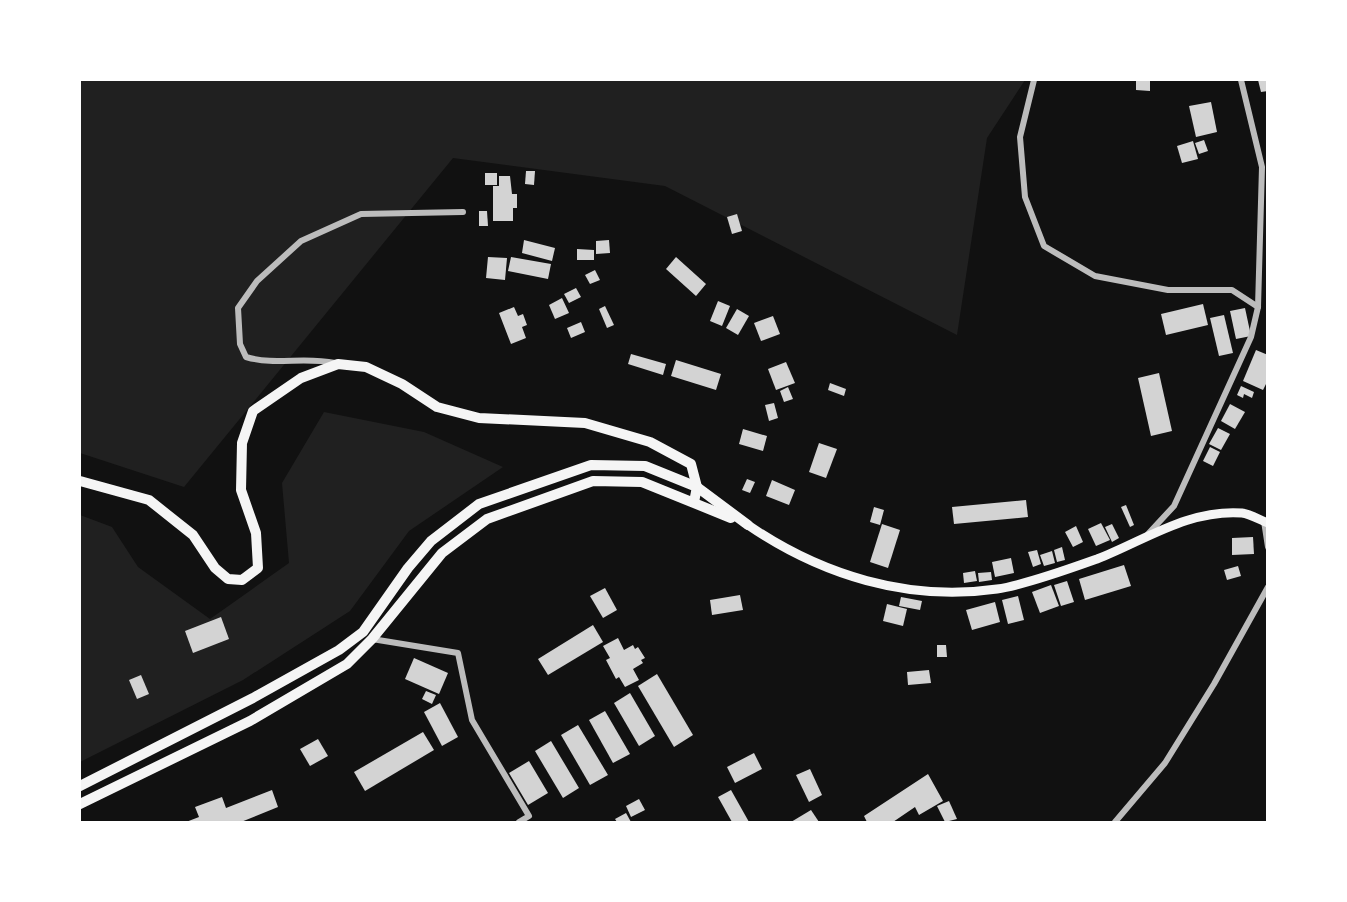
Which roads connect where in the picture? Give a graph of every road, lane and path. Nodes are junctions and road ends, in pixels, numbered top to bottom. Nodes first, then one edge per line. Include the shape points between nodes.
1 (1034, 80) edge
2 (1241, 80) edge
3 (463, 212) dead end
4 (1268, 303) edge
5 (1258, 307) junction
6 (338, 364) junction
7 (80, 481) edge
8 (697, 487) junction
9 (694, 502) junction
10 (1266, 522) edge
11 (748, 525) junction
12 (1148, 534) junction
13 (1268, 547) edge
14 (1268, 587) edge
15 (372, 639) junction
16 (339, 650) junction
17 (347, 664) junction
18 (80, 786) edge
19 (80, 804) edge
20 (519, 822) edge
21 (1115, 822) edge

1 - 5 street via 1020,137 1025,197 1044,246 1095,276 1168,290 1232,290
2 - 5 street via 1262,167
3 - 6 street via 361,214 301,241 257,281 238,308 240,344 246,357 263,362 313,358
4 - 5 street
5 - 12 street via 1251,337 1174,506
6 - 7 highway via 301,378 253,411 242,443 241,490 256,533 258,568 242,580 228,579 215,568 193,535 150,500
6 - 8 highway via 366,367 437,407 479,418 585,423 651,442 692,464
8 - 9 highway
8 - 11 highway
8 - 16 highway via 645,466 591,465 479,504 431,541 363,632
9 - 11 highway
9 - 15 highway via 642,482 593,481 487,519 442,553
10 - 12 main road via 1244,513 1208,515
10 - 13 street
11 - 12 main road via 770,540 855,579 896,589 935,592 999,589 1098,559
14 - 21 street via 1165,763
15 - 17 highway
15 - 20 street via 458,653 472,720 529,816
16 - 17 highway
16 - 18 highway
17 - 19 highway via 250,721

